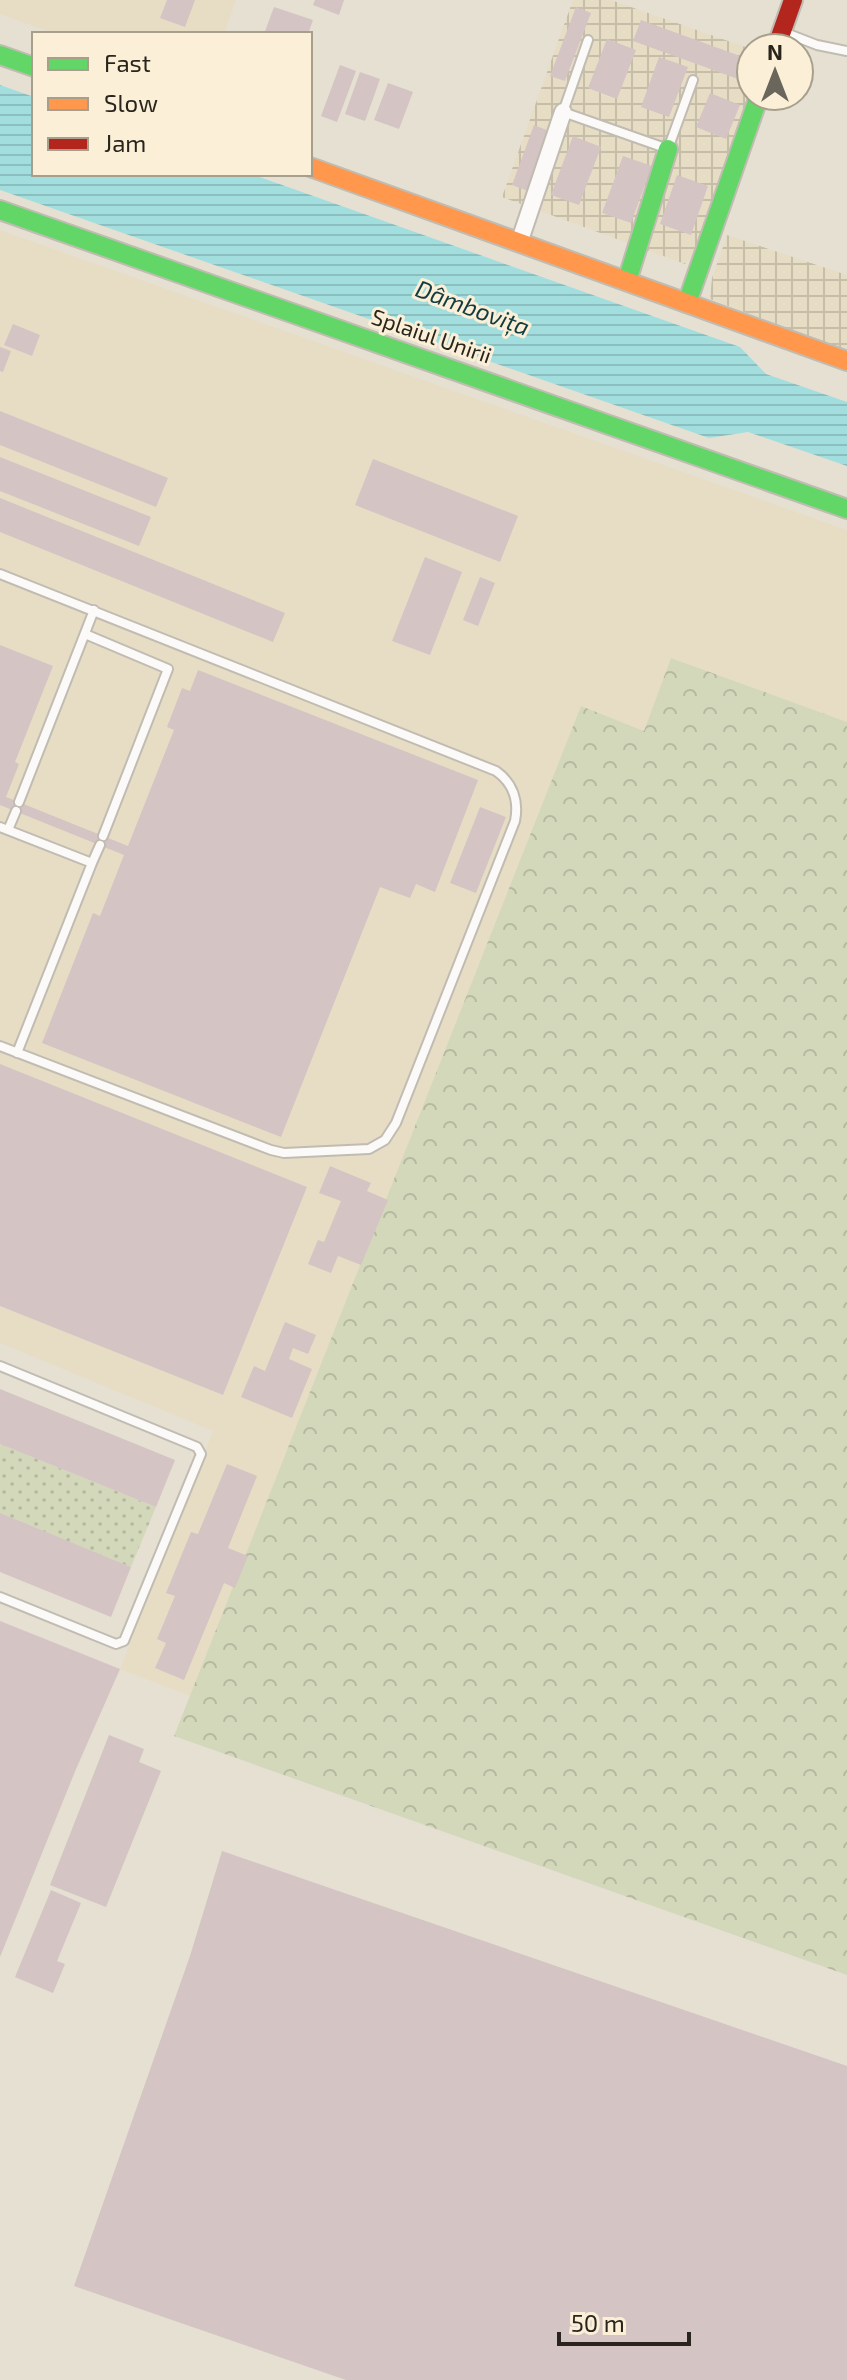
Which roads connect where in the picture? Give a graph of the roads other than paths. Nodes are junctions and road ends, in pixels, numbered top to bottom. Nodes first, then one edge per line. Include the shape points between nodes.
1 (793, 0) edge
2 (782, 32) edge
3 (588, 40) dead end
4 (815, 45) edge
5 (847, 51) edge
6 (0, 55) edge
7 (32, 66) edge
8 (693, 80) dead end
9 (563, 112) junction
10 (753, 112) edge
11 (668, 149) junction
12 (312, 168) edge
13 (0, 210) edge
14 (519, 243) junction
15 (627, 281) junction
16 (687, 303) junction
17 (847, 361) edge
18 (847, 509) edge
19 (0, 574) edge
20 (94, 610) junction
21 (85, 634) junction
22 (4, 828) edge
23 (92, 863) junction
24 (0, 1046) edge
25 (17, 1053) junction
26 (0, 1366) edge
27 (0, 1597) edge

1 - 2 main road
3 - 9 lane
4 - 5 lane
6 - 7 main road
8 - 11 lane
9 - 11 lane
9 - 14 street
10 - 16 main road
11 - 15 main road
12 - 14 main road
13 - 18 main road, Splaiul Unirii
14 - 15 main road
15 - 16 main road
16 - 17 main road
19 - 20 lane
20 - 21 lane
20 - 25 lane via 496,771 510,786 517,814 396,1123 385,1140 369,1149 271,1150
21 - 22 lane
21 - 23 lane via 168,669
22 - 23 lane
23 - 25 lane
24 - 25 lane
26 - 27 lane via 197,1447 201,1454 124,1641 116,1644

